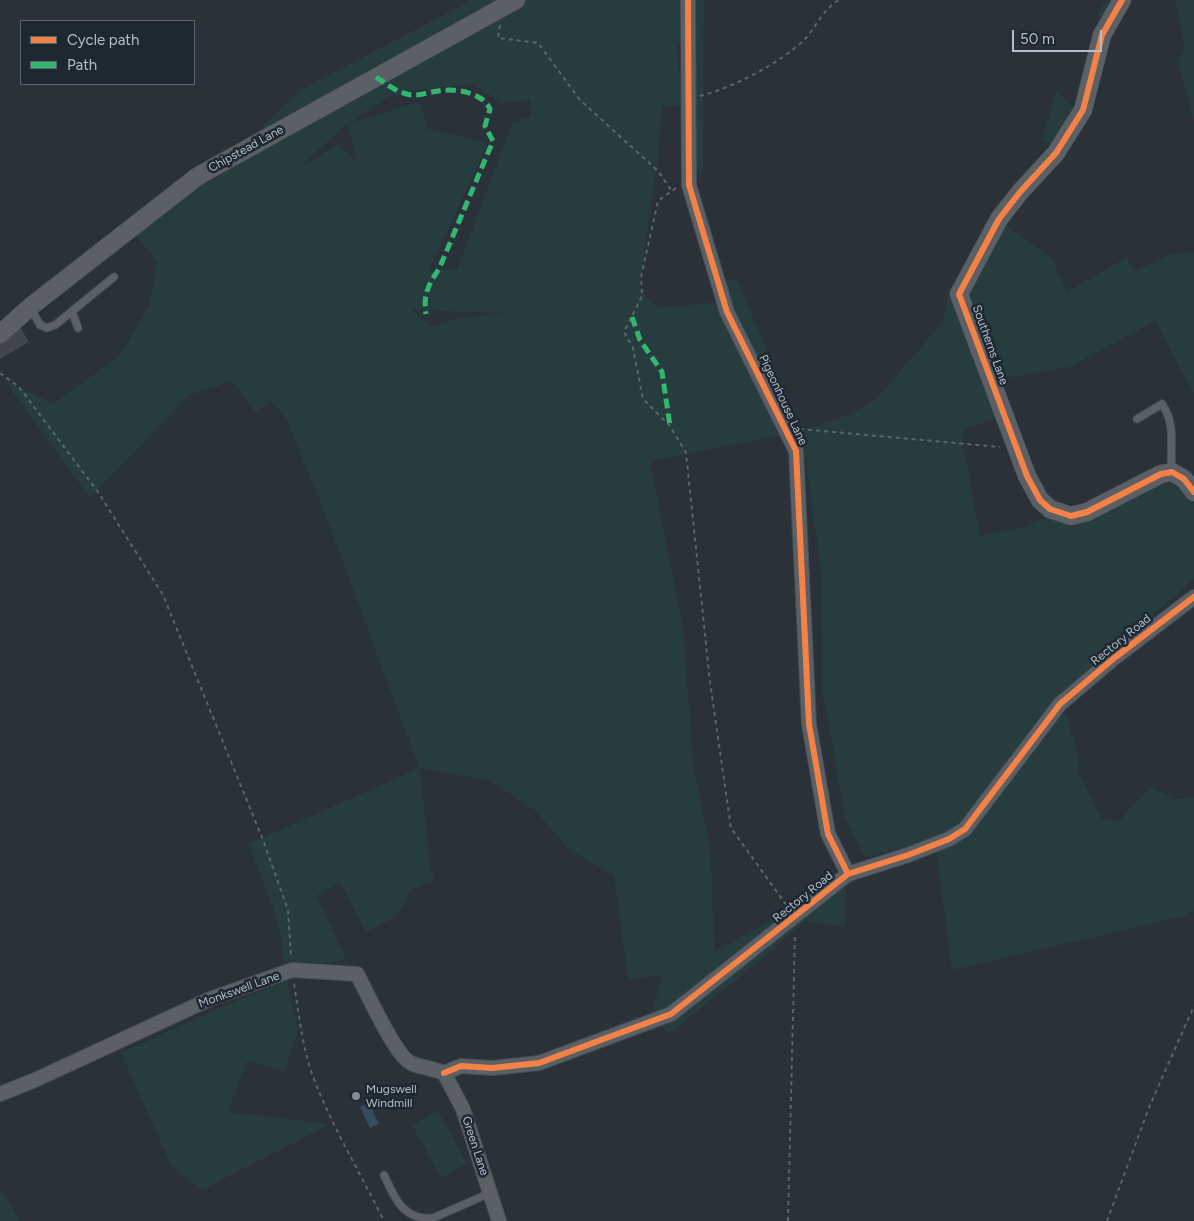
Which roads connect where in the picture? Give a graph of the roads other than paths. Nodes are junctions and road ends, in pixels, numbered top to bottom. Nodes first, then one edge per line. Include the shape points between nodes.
1 (688, 0) edge
2 (1122, 0) edge
3 (509, 3) edge
4 (114, 277) dead end
5 (30, 307) junction
6 (72, 311) junction
7 (78, 328) dead end
8 (0, 334) edge
9 (1137, 419) dead end
10 (1172, 472) junction
11 (1194, 492) edge
12 (1194, 597) edge
13 (848, 874) junction
14 (444, 1073) junction
15 (0, 1094) edge
16 (384, 1175) dead end
17 (491, 1193) junction
18 (499, 1221) edge

1 - 13 street, Pigeonhouse Lane via 689,184 727,312 796,451 809,724 828,834
2 - 10 street, Southerns Lane via 1102,35 1083,110 1056,153 999,219 959,294 1027,476 1040,500 1050,509 1071,516 1087,512 1161,474
3 - 5 street, Chipstead Lane via 198,176
4 - 6 lane
5 - 6 lane via 40,325 47,328
5 - 8 street, Chipstead Lane
6 - 7 lane
9 - 10 lane via 1162,404 1168,413 1172,432
10 - 11 street via 1184,479
12 - 13 street, Rectory Road via 1060,704 965,829 941,842
13 - 14 street, Rectory Road via 671,1014 539,1063 492,1068 461,1066
14 - 15 street, Monkswell Lane via 411,1063 399,1053 357,974 292,970 210,999
14 - 17 street, Green Lane via 463,1109
16 - 17 lane via 398,1204 407,1214 423,1220
17 - 18 street, Green Lane

